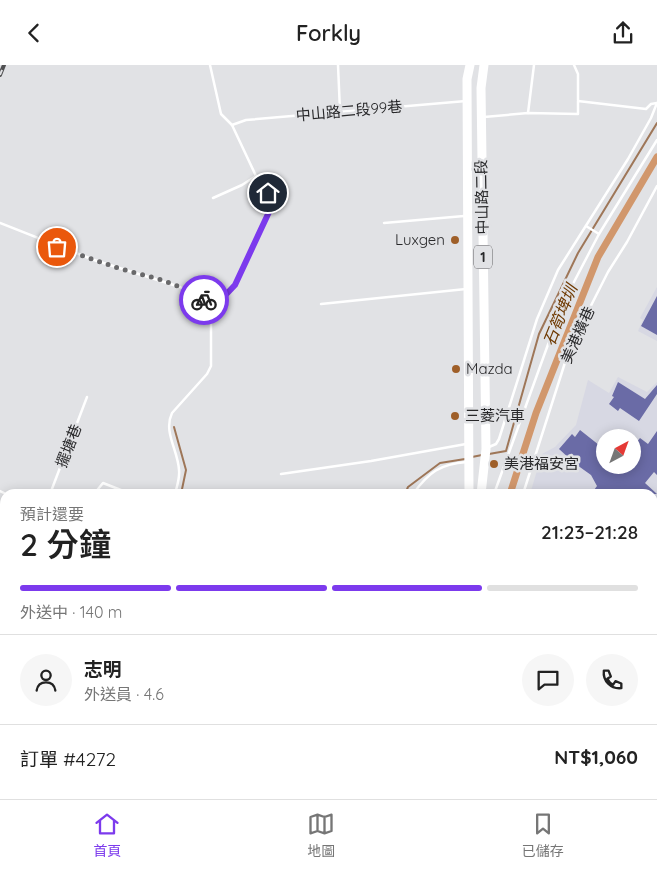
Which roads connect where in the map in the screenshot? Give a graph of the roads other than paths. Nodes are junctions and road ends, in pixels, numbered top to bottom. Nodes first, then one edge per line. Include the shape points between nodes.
1 (210, 65) edge
2 (338, 65) edge
3 (470, 65) edge
4 (484, 65) edge
5 (534, 65) edge
6 (574, 65) edge
7 (468, 101) junction
8 (578, 101) junction
9 (657, 103) edge
10 (340, 111) junction
11 (528, 113) junction
12 (481, 117) junction
13 (232, 125) junction
14 (657, 140) edge
15 (256, 176) junction
16 (657, 186) edge
17 (213, 198) dead end
18 (468, 215) junction
19 (0, 223) edge
20 (384, 223) dead end
21 (586, 226) junction
22 (599, 234) junction
23 (469, 288) junction
24 (321, 304) dead end
25 (214, 307) junction
26 (88, 397) dead end
27 (470, 443) junction
28 (486, 449) junction
29 (470, 460) junction
30 (281, 474) dead end
31 (52, 489) edge
32 (98, 489) edge
33 (118, 489) edge
34 (176, 489) edge
35 (417, 489) edge
36 (469, 489) edge
37 (482, 489) edge
38 (496, 489) edge
39 (525, 489) edge

1 - 13 lane via 221,114
2 - 10 lane
3 - 7 main road, 中山路二段 / 1
4 - 12 main road, 中山路二段 / 1
5 - 11 lane
6 - 8 lane via 578,74
7 - 10 lane, 中山路二段99巷
7 - 18 main road, 中山路二段 / 1
8 - 9 lane via 646,109
8 - 11 lane via 578,114
9 - 21 lane via 633,151
10 - 13 lane, 中山路二段99巷 via 246,120
11 - 12 lane
12 - 28 main road, 中山路二段 / 1
13 - 15 lane
14 - 22 lane
15 - 17 lane
15 - 25 lane via 272,204 235,285
16 - 39 lane, 美港橫巷 via 570,347
18 - 20 lane
18 - 23 main road, 中山路二段 / 1
19 - 25 lane via 57,247 180,287
21 - 22 lane
21 - 28 lane via 558,271 537,319 500,439
22 - 38 lane via 563,303
23 - 24 lane
23 - 27 main road, 中山路二段 / 1
25 - 34 lane via 211,366 169,420 180,473
26 - 31 lane, 擺塘巷
27 - 29 main road, 1
27 - 30 lane
28 - 37 main road, 1
29 - 35 lane via 445,465 432,472
29 - 36 main road, 1
32 - 33 lane via 103,483

